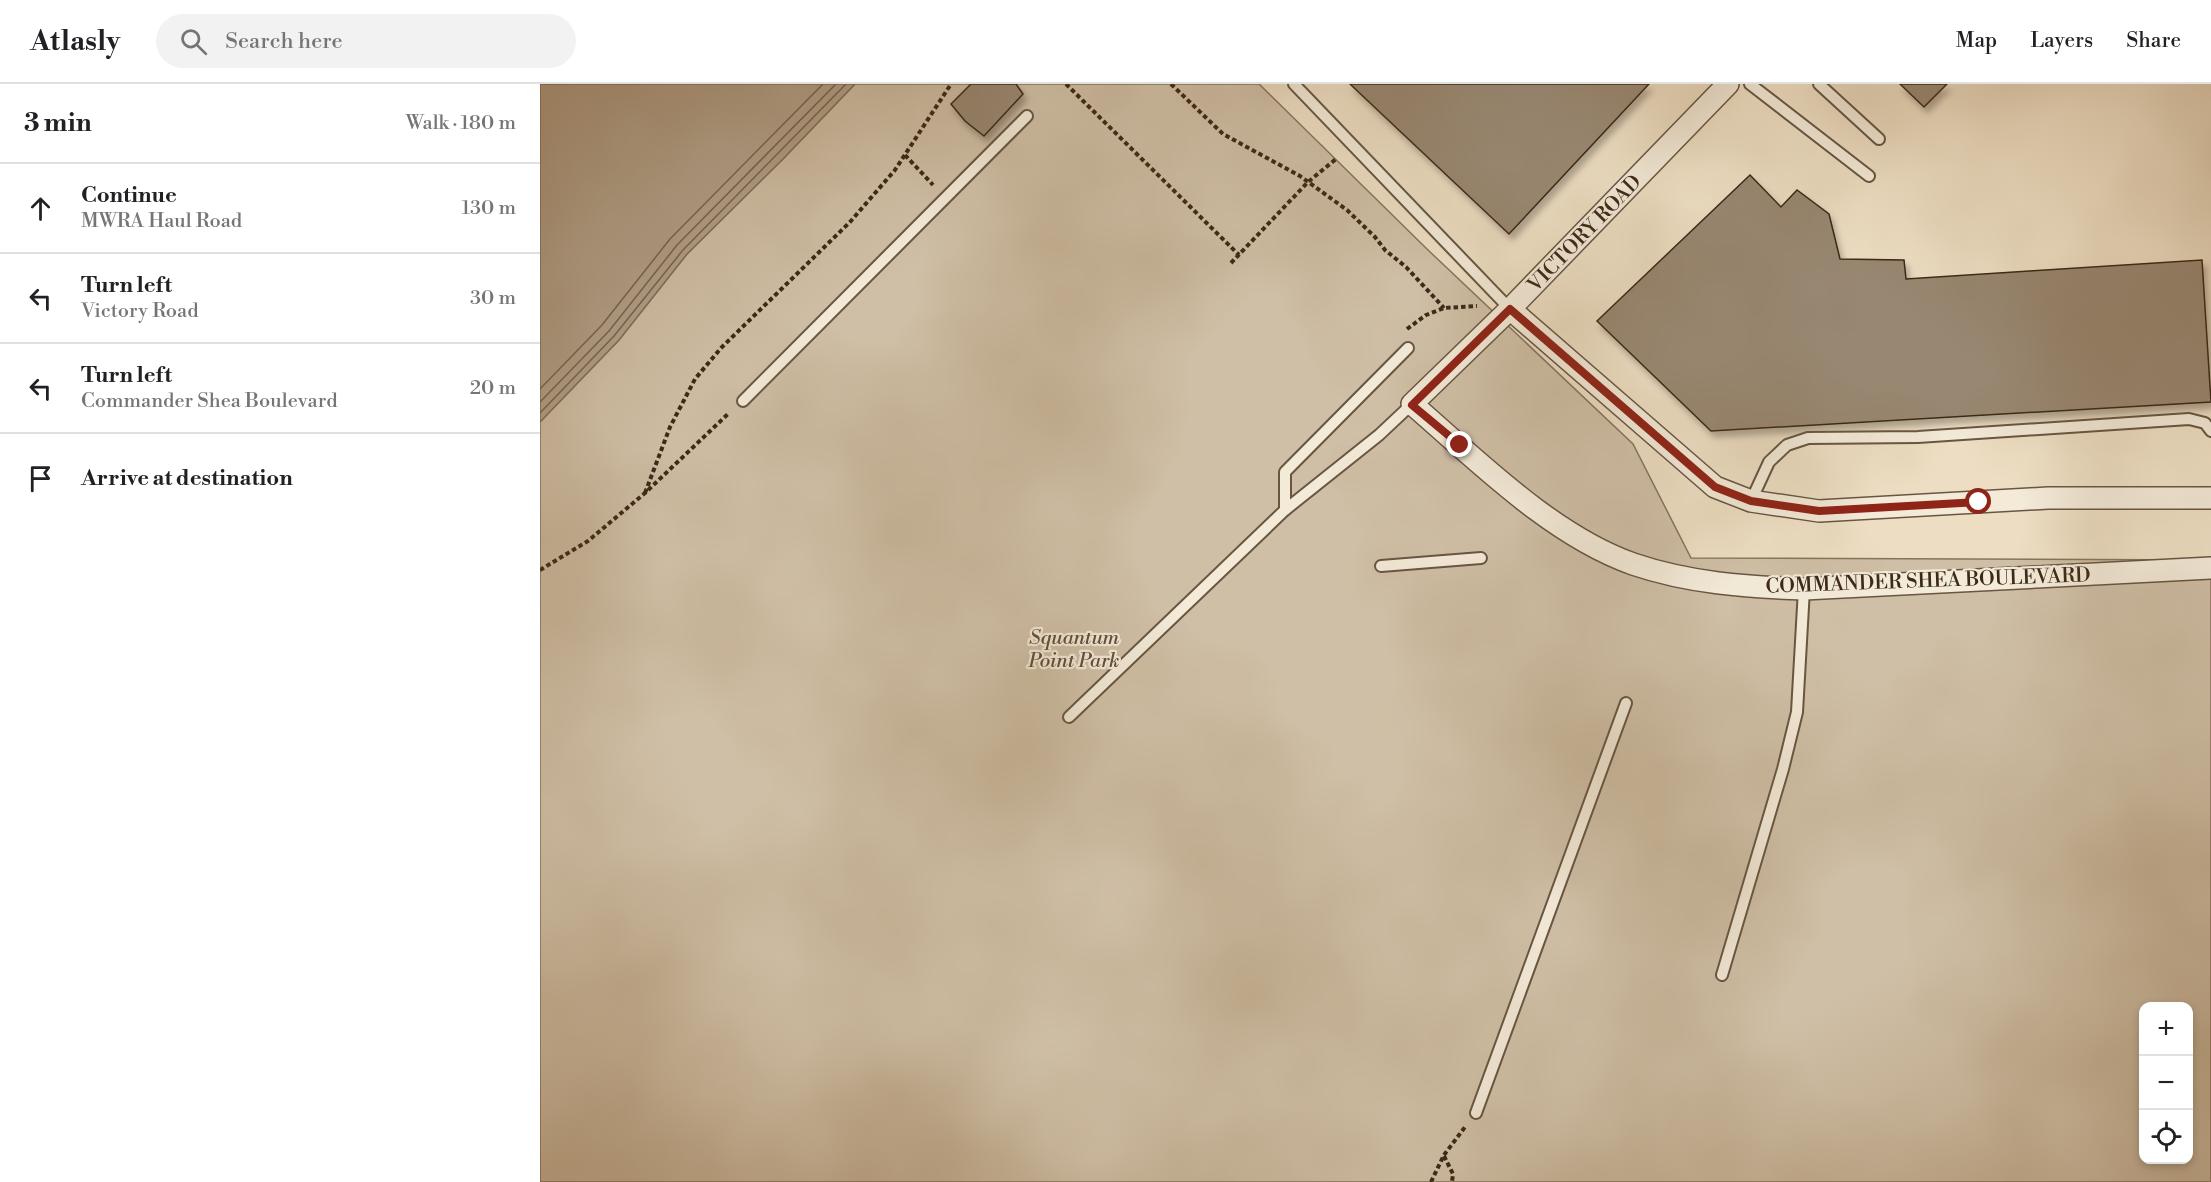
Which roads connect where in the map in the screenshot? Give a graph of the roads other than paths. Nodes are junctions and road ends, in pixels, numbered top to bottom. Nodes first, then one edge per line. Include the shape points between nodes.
1 (1294, 84) edge
2 (1728, 84) edge
3 (1750, 84) edge
4 (1819, 84) edge
5 (1027, 116) dead end
6 (1879, 139) dead end
7 (1869, 176) dead end
8 (1510, 309) junction
9 (1408, 348) dead end
10 (744, 401) road end
11 (1412, 405) junction
12 (2211, 430) edge
13 (2211, 498) edge
14 (1751, 501) junction
15 (1285, 510) junction
16 (1481, 558) dead end
17 (1380, 566) dead end
18 (2211, 568) edge
19 (1804, 589) junction
20 (1626, 703) dead end
21 (1070, 717) dead end
22 (1722, 975) dead end
23 (1476, 1113) road end

1 - 8 lane
2 - 8 street, VICTORY ROAD
3 - 7 lane
4 - 6 lane
5 - 10 lane
8 - 11 street, VICTORY ROAD
8 - 14 street via 1715,487
9 - 15 lane via 1285,472
11 - 15 lane
11 - 19 street, COMMANDER SHEA BOULEVARD via 1532,507 1600,548 1632,563 1687,579
12 - 14 lane via 2205,423 2189,419 1918,437 1808,438 1787,445 1769,462
13 - 14 street via 2048,498 1819,511
15 - 21 lane
16 - 17 lane
18 - 19 street, COMMANDER SHEA BOULEVARD
19 - 22 lane via 1797,712
20 - 23 lane

